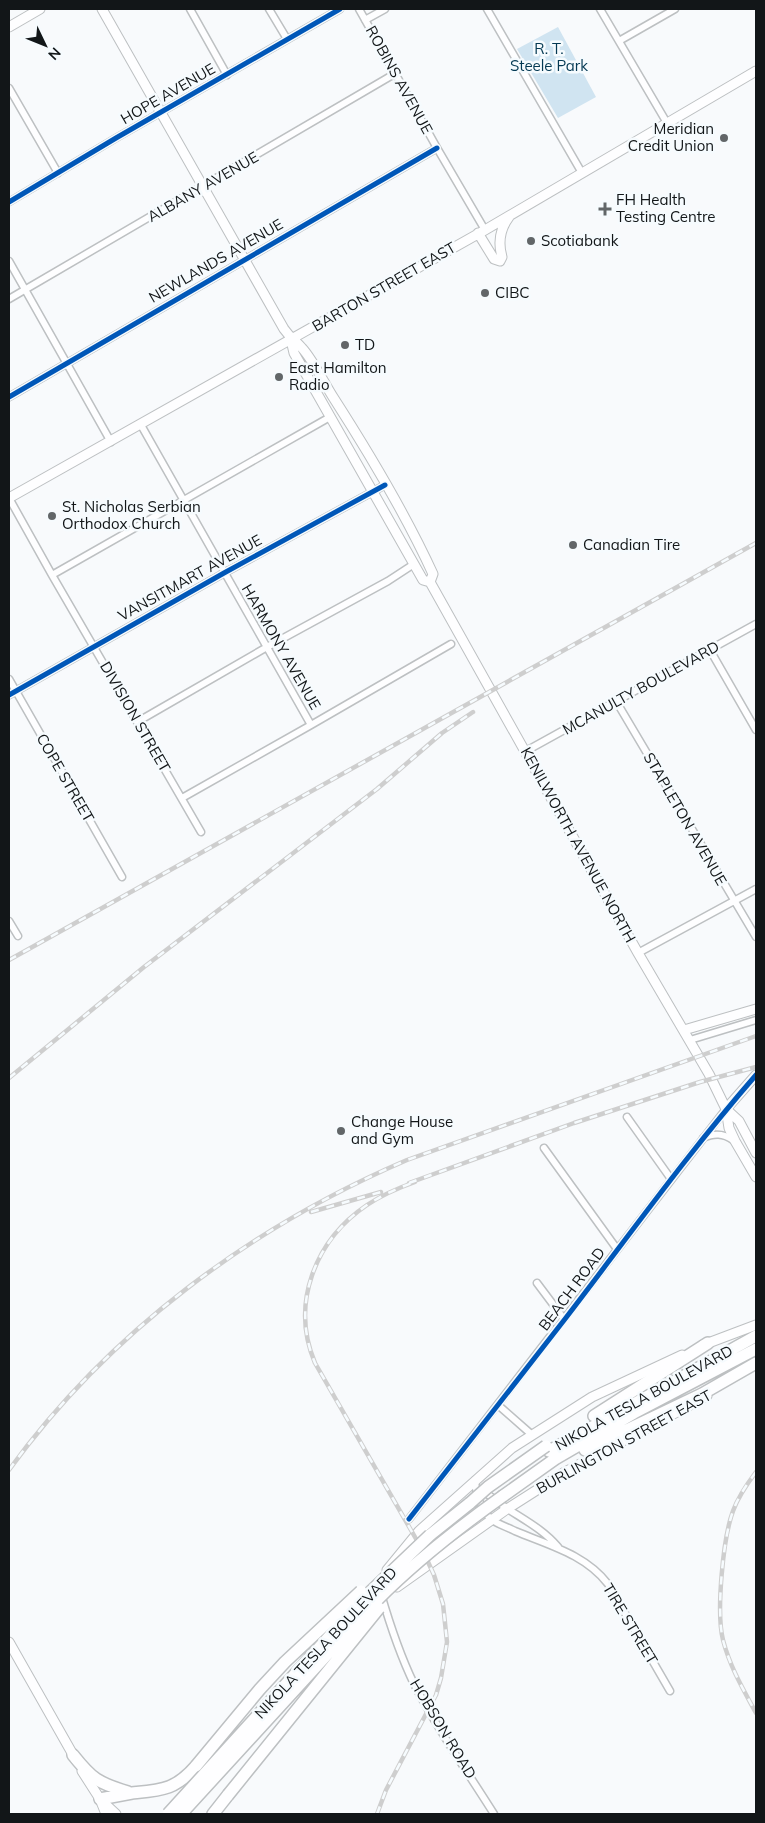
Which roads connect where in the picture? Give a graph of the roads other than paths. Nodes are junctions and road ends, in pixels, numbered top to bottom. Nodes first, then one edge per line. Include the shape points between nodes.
1 (40, 9) edge
2 (102, 9) edge
3 (190, 9) edge
4 (270, 9) edge
5 (340, 9) edge
6 (359, 9) edge
7 (384, 9) edge
8 (487, 9) edge
9 (600, 9) edge
10 (675, 9) edge
11 (365, 20) junction
12 (9, 27) edge
13 (287, 39) junction
14 (619, 41) junction
15 (756, 71) edge
16 (396, 74) junction
17 (227, 75) junction
18 (9, 88) edge
19 (161, 112) junction
20 (667, 123) junction
21 (437, 148) junction
22 (58, 173) junction
23 (582, 173) junction
24 (202, 187) junction
25 (9, 202) edge
26 (512, 214) junction
27 (481, 232) junction
28 (244, 259) junction
29 (9, 261) edge
30 (25, 290) junction
31 (9, 299) edge
32 (291, 340) junction
33 (67, 364) junction
34 (9, 397) edge
35 (330, 417) junction
36 (141, 425) junction
37 (110, 442) junction
38 (386, 485) junction
39 (373, 491) junction
40 (9, 498) edge
41 (183, 500) junction
42 (414, 564) junction
43 (224, 573) junction
44 (52, 575) junction
45 (430, 582) junction
46 (756, 624) edge
47 (451, 644) dead end
48 (95, 647) junction
49 (267, 647) junction
50 (710, 650) junction
51 (9, 679) edge
52 (16, 691) junction
53 (9, 695) edge
54 (616, 701) junction
55 (137, 722) junction
56 (311, 725) junction
57 (756, 730) edge
58 (526, 751) junction
59 (182, 798) junction
60 (201, 832) dead end
61 (122, 877) dead end
62 (756, 889) edge
63 (734, 901) junction
64 (9, 921) edge
65 (18, 936) dead end
66 (756, 937) edge
67 (638, 953) junction
68 (756, 1009) edge
69 (756, 1020) edge
70 (684, 1030) junction
71 (690, 1040) junction
72 (756, 1075) edge
73 (756, 1084) edge
74 (745, 1088) junction
75 (726, 1109) junction
76 (627, 1116) dead end
77 (702, 1138) junction
78 (735, 1141) junction
79 (544, 1148) dead end
80 (756, 1153) edge
81 (756, 1177) edge
82 (671, 1178) junction
83 (617, 1249) junction
84 (537, 1283) dead end
85 (564, 1319) junction
86 (756, 1325) edge
87 (756, 1336) edge
88 (708, 1343) junction
89 (756, 1349) edge
90 (725, 1359) junction
91 (756, 1365) edge
92 (498, 1405) junction
93 (531, 1434) junction
94 (552, 1455) junction
95 (475, 1480) junction
96 (507, 1509) junction
97 (409, 1519) dead end
98 (492, 1520) junction
99 (430, 1534) junction
100 (450, 1536) junction
101 (559, 1548) junction
102 (377, 1584) junction
103 (382, 1598) junction
104 (347, 1624) junction
105 (9, 1642) edge
106 (670, 1691) dead end
107 (72, 1755) junction
108 (216, 1773) junction
109 (132, 1793) junction
110 (100, 1799) junction
111 (113, 1814) edge
112 (168, 1814) edge
113 (174, 1814) edge
114 (181, 1814) edge
115 (186, 1814) edge
116 (213, 1814) edge
117 (494, 1814) edge

1 - 12 main road
2 - 19 main road, KENILWORTH AVENUE NORTH
3 - 17 street
4 - 13 street
5 - 13 street, HOPE AVENUE
6 - 11 street, ROBINS AVENUE
7 - 11 street
8 - 23 street
9 - 14 street
10 - 14 street
11 - 16 street, ROBINS AVENUE
13 - 17 street, HOPE AVENUE
14 - 20 street
15 - 20 main road, BARTON STREET EAST
16 - 21 street, ROBINS AVENUE
16 - 24 street, ALBANY AVENUE
17 - 19 street, HOPE AVENUE
18 - 22 street
19 - 22 street, HOPE AVENUE
19 - 24 main road, KENILWORTH AVENUE NORTH
20 - 23 main road, BARTON STREET EAST
21 - 27 street, ROBINS AVENUE
21 - 28 street, NEWLANDS AVENUE
22 - 25 street, HOPE AVENUE
23 - 26 main road, BARTON STREET EAST
24 - 28 main road, KENILWORTH AVENUE NORTH
24 - 30 street, ALBANY AVENUE
26 - 27 main road, BARTON STREET EAST
26 - 27 main road via 500,233 500,261 494,259
27 - 32 main road, BARTON STREET EAST
28 - 32 main road, KENILWORTH AVENUE NORTH
28 - 33 street, NEWLANDS AVENUE
29 - 30 street
30 - 31 street, ALBANY AVENUE
30 - 33 street
32 - 35 main road, KENILWORTH AVENUE NORTH via 294,353
32 - 36 main road, BARTON STREET EAST
32 - 38 main road, KENILWORTH AVENUE NORTH via 302,348
33 - 34 street, NEWLANDS AVENUE
33 - 37 street
35 - 39 main road, KENILWORTH AVENUE NORTH
35 - 41 street
36 - 37 main road, BARTON STREET EAST
36 - 41 street, HARMONY AVENUE
37 - 40 main road, BARTON STREET EAST
38 - 39 street, VANSITMART AVENUE
38 - 45 main road, KENILWORTH AVENUE NORTH via 433,574
39 - 42 main road, KENILWORTH AVENUE NORTH
39 - 43 street, VANSITMART AVENUE
40 - 44 street, DIVISION STREET
41 - 43 street, HARMONY AVENUE
41 - 44 street
42 - 45 main road, KENILWORTH AVENUE NORTH via 423,580
42 - 49 street
43 - 48 street, VANSITMART AVENUE
43 - 49 street, HARMONY AVENUE
44 - 48 street, DIVISION STREET
45 - 58 main road, KENILWORTH AVENUE NORTH
46 - 50 street, MCANULTY BOULEVARD
47 - 56 street
48 - 52 street, VANSITMART AVENUE
48 - 55 street, DIVISION STREET
49 - 55 street
49 - 56 street, HARMONY AVENUE
50 - 54 street, MCANULTY BOULEVARD
50 - 57 street
51 - 52 street, COPE STREET
52 - 53 street, VANSITMART AVENUE
52 - 61 street, COPE STREET
54 - 58 street, MCANULTY BOULEVARD
54 - 63 street, STAPLETON AVENUE
55 - 59 street, DIVISION STREET
56 - 59 street
58 - 67 main road, KENILWORTH AVENUE NORTH
59 - 60 street, DIVISION STREET
62 - 63 street
63 - 66 street, STAPLETON AVENUE
63 - 67 street
64 - 65 street
67 - 70 main road, KENILWORTH AVENUE NORTH
68 - 70 main road
69 - 71 street
70 - 71 main road, KENILWORTH AVENUE NORTH
71 - 75 main road, KENILWORTH AVENUE NORTH
72 - 74 main road, BEACH ROAD
73 - 74 street
74 - 75 main road, BEACH ROAD
75 - 77 street, BEACH ROAD
75 - 78 main road, KENILWORTH AVENUE NORTH
75 - 80 main road, KENILWORTH AVENUE NORTH via 739,1121
76 - 82 street
77 - 78 street via 719,1134
77 - 82 street, BEACH ROAD
78 - 81 main road, KENILWORTH AVENUE NORTH
79 - 83 street
82 - 83 street, BEACH ROAD
83 - 85 street, BEACH ROAD
84 - 85 street
85 - 92 street, BEACH ROAD
86 - 88 main road, BURLINGTON STREET EAST
87 - 90 highway, NIKOLA TESLA BOULEVARD
88 - 93 main road, BURLINGTON STREET EAST via 592,1397
88 - 94 highway
89 - 90 highway, NIKOLA TESLA BOULEVARD
90 - 94 highway, NIKOLA TESLA BOULEVARD
91 - 94 highway via 604,1441
91 - 96 main road, BURLINGTON STREET EAST via 696,1403 565,1472
92 - 93 street
92 - 97 street, BEACH ROAD
93 - 95 main road, BURLINGTON STREET EAST
94 - 99 highway, NIKOLA TESLA BOULEVARD, bridge via 488,1487
94 - 100 highway, NIKOLA TESLA BOULEVARD, bridge
95 - 96 street, TIRE STREET
95 - 98 street via 479,1502
95 - 102 main road, BURLINGTON STREET EAST via 414,1536
96 - 98 main road, BURLINGTON STREET EAST
96 - 101 street, TIRE STREET via 547,1534
98 - 101 street, TIRE STREET
98 - 103 main road, BURLINGTON STREET EAST
99 - 109 highway, bridge via 285,1662 181,1780 155,1792
99 - 112 highway, NIKOLA TESLA BOULEVARD, bridge via 367,1595
100 - 114 highway, NIKOLA TESLA BOULEVARD, bridge via 377,1600
100 - 116 highway, bridge via 407,1576
101 - 106 street, TIRE STREET via 592,1566 608,1584
102 - 103 street, HOBSON ROAD
102 - 104 main road, BURLINGTON STREET EAST
103 - 104 main road, BURLINGTON STREET EAST
103 - 117 street, HOBSON ROAD via 414,1682
104 - 108 main road, BURLINGTON STREET EAST
105 - 107 main road
107 - 109 highway via 92,1778 103,1785
107 - 110 main road
108 - 113 main road, BURLINGTON STREET EAST
108 - 115 main road, BURLINGTON STREET EAST
109 - 110 highway
110 - 111 main road

